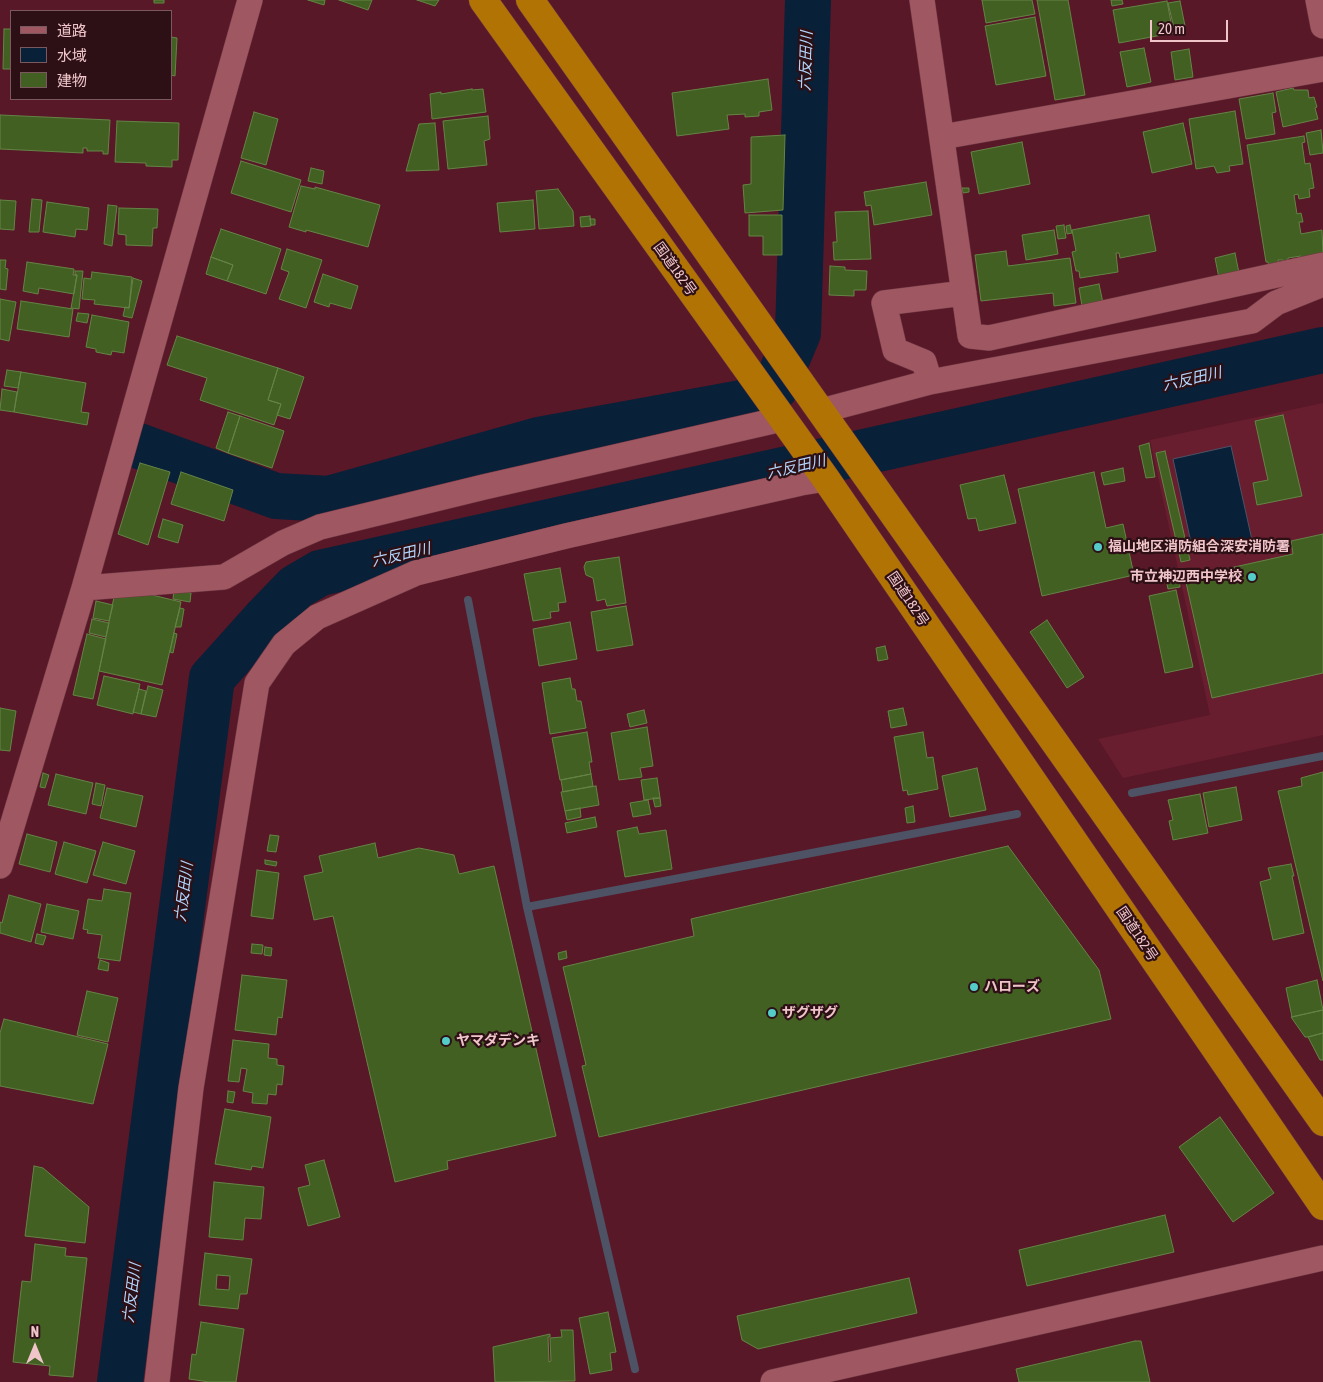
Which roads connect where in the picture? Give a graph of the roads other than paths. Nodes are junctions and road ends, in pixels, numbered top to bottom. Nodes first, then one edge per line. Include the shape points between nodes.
1 (250, 0) edge
2 (482, 0) edge
3 (530, 0) edge
4 (922, 0) edge
5 (1318, 0) edge
6 (1323, 26) edge
7 (1323, 69) edge
8 (942, 137) junction
9 (1323, 265) edge
10 (1323, 284) edge
11 (964, 293) junction
12 (930, 382) junction
13 (821, 411) junction
14 (782, 419) junction
15 (823, 475) junction
16 (84, 588) junction
17 (0, 866) edge
18 (1323, 1122) edge
19 (1323, 1206) edge
20 (1323, 1258) edge
21 (158, 1382) edge
22 (773, 1382) edge

1 - 16 street
2 - 14 highway, 国道182号
3 - 13 highway
4 - 8 street
5 - 6 street
7 - 8 street
8 - 11 street
9 - 11 street via 989,338 970,336
10 - 12 street via 1276,303 1252,321
11 - 12 street via 884,303 895,350 924,362
12 - 13 street
13 - 18 highway
14 - 15 highway, 国道182号
14 - 16 street via 320,527 224,578
15 - 19 highway, 国道182号
15 - 21 street via 416,573 316,617 284,644 257,684 191,1088
16 - 17 street
20 - 22 street

